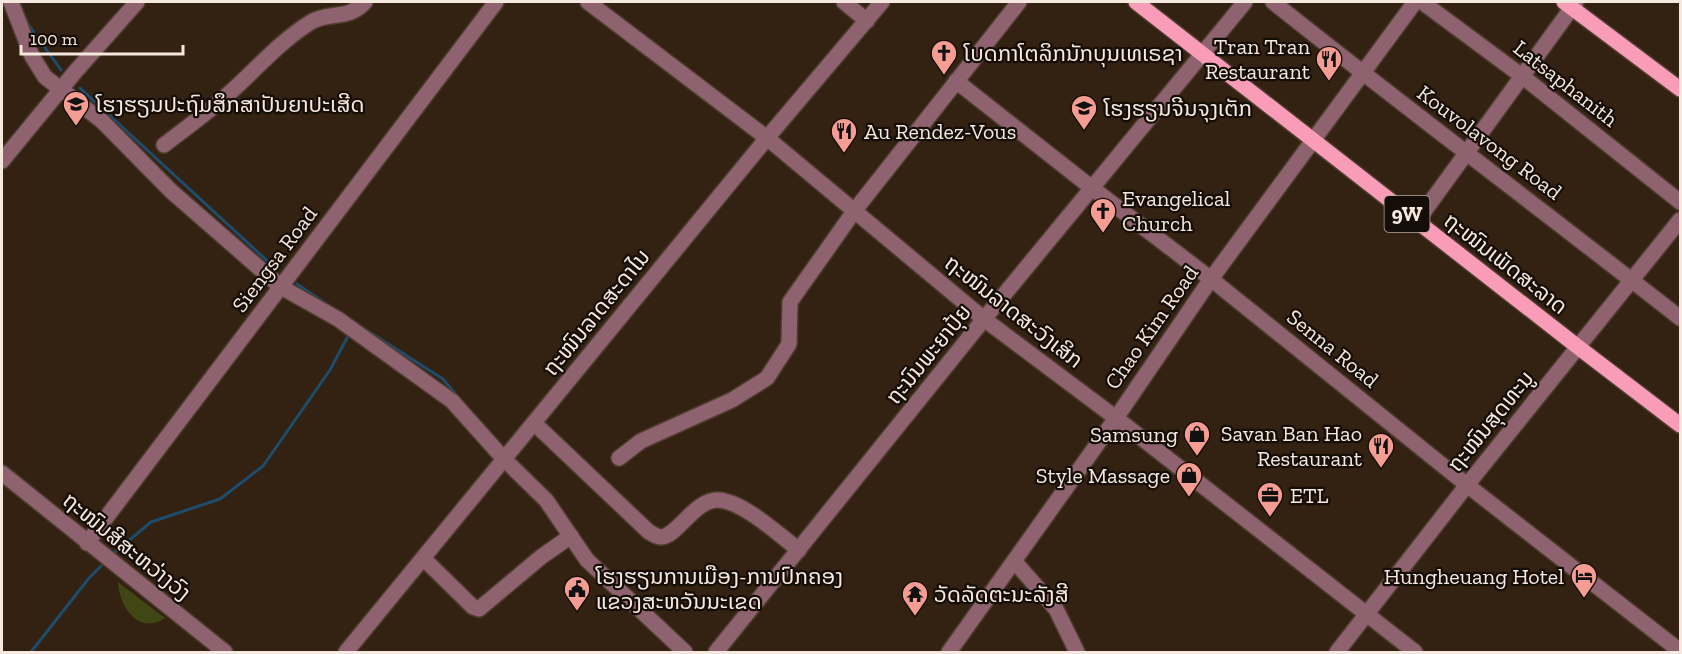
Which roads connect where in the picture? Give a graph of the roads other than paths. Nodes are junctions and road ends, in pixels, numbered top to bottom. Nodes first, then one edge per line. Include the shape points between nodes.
1 (11, 2) edge
2 (137, 2) edge
3 (365, 2) edge
4 (496, 2) edge
5 (588, 2) edge
6 (844, 2) edge
7 (882, 2) edge
8 (1019, 2) edge
9 (1136, 2) edge
10 (1245, 2) edge
11 (1273, 2) edge
12 (1414, 2) edge
13 (1422, 2) edge
14 (1571, 4) edge
15 (867, 21) junction
16 (1202, 54) junction
17 (1363, 74) junction
18 (1522, 76) junction
19 (956, 81) junction
20 (61, 89) junction
21 (1680, 89) edge
22 (767, 138) junction
23 (1313, 140) junction
24 (164, 145) dead end
25 (1467, 152) junction
26 (2, 161) edge
27 (1092, 188) junction
28 (1680, 202) edge
29 (855, 210) junction
30 (1680, 220) edge
31 (1417, 221) junction
32 (1211, 279) junction
33 (1633, 280) junction
34 (280, 287) junction
35 (1680, 318) edge
36 (984, 319) junction
37 (1578, 347) junction
38 (1116, 418) junction
39 (534, 423) junction
40 (1680, 425) edge
41 (619, 458) dead end
42 (504, 459) junction
43 (2, 473) edge
44 (1467, 485) junction
45 (571, 536) junction
46 (87, 543) junction
47 (800, 550) junction
48 (424, 559) junction
49 (1015, 562) junction
50 (1367, 613) junction
51 (1680, 651) edge
52 (225, 652) edge
53 (346, 652) edge
54 (685, 652) edge
55 (716, 652) edge
56 (950, 652) edge
57 (1077, 652) edge
58 (1337, 652) edge
59 (1415, 652) edge

1 - 20 street via 32,56 45,77
2 - 20 street
3 - 24 street via 352,12 317,18 298,30
4 - 34 street, Siengsa Road
5 - 22 street, ຖະໜົນລາດສະວົງເສິກ
6 - 15 street
7 - 15 street, ຖະໜົນລາດສະດາໄນ
8 - 19 street
9 - 16 main road, ຖະໜົນເພັດສະລາດ / 9W
10 - 16 street, ຖະນົນພະຍາປຸ້ຍ
11 - 17 street, Kouvolavong Road
12 - 17 street, Chao Kim Road
13 - 18 street, Latsaphanith
14 - 18 street
14 - 21 main road
15 - 22 street, ຖະໜົນລາດສະດາໄນ
16 - 23 main road, ຖະໜົນເພັດສະລາດ / 9W
16 - 27 street, ຖະນົນພະຍາປຸ້ຍ
17 - 23 street, Chao Kim Road
17 - 25 street, Kouvolavong Road
18 - 25 street
18 - 28 street, Latsaphanith
19 - 27 street, Senna Road
19 - 29 street
20 - 26 street
20 - 34 street via 102,122 171,191
22 - 29 street, ຖະໜົນລາດສະວົງເສິກ
22 - 39 street, ຖະໜົນລາດສະດາໄນ
23 - 31 main road, ຖະໜົນເພັດສະລາດ / 9W
23 - 32 street, Chao Kim Road
25 - 31 street
25 - 33 street, Kouvolavong Road
27 - 32 street, Senna Road
27 - 36 street, ຖະນົນພະຍາປຸ້ຍ
29 - 36 street, ຖະໜົນລາດສະວົງເສິກ
29 - 41 street via 790,302 789,344 767,378 732,400 641,441
30 - 33 street, ຖະໜົນສຸດທະນູ
31 - 37 main road, ຖະໜົນເພັດສະລາດ / 9W
32 - 38 street, Chao Kim Road
32 - 44 street, Senna Road
33 - 35 street, Kouvolavong Road
33 - 37 street, ຖະໜົນສຸດທະນູ
34 - 42 street via 338,319 452,401
34 - 46 street, Siengsa Road
36 - 38 street, ຖະໜົນລາດສະວົງເສິກ
36 - 47 street, ຖະນົນພະຍາປຸ້ຍ
37 - 40 main road, ຖະໜົນເພັດສະລາດ / 9W
37 - 44 street, ຖະໜົນສຸດທະນູ
38 - 49 street, Chao Kim Road
38 - 50 street, ຖະໜົນລາດສະວົງເສິກ
39 - 42 street, ຖະໜົນລາດສະດາໄນ
39 - 47 street via 656,536 667,535 702,504 716,499 750,513
42 - 45 street via 546,500
42 - 48 street, ຖະໜົນລາດສະດາໄນ
43 - 46 street, ຖະໜົນສີສະຫວ່າງວົງ
44 - 50 street, ຖະໜົນສຸດທະນູ
44 - 51 street, Senna Road
45 - 48 street via 479,609
45 - 54 street via 587,560
46 - 52 street, ຖະໜົນສີສະຫວ່າງວົງ
47 - 55 street, ຖະນົນພະຍາປຸ້ຍ
48 - 53 street, ຖະໜົນລາດສະດາໄນ
49 - 56 street, Chao Kim Road
49 - 57 street via 1056,609
50 - 58 street, ຖະໜົນສຸດທະນູ
50 - 59 street, ຖະໜົນລາດສະວົງເສິກ

